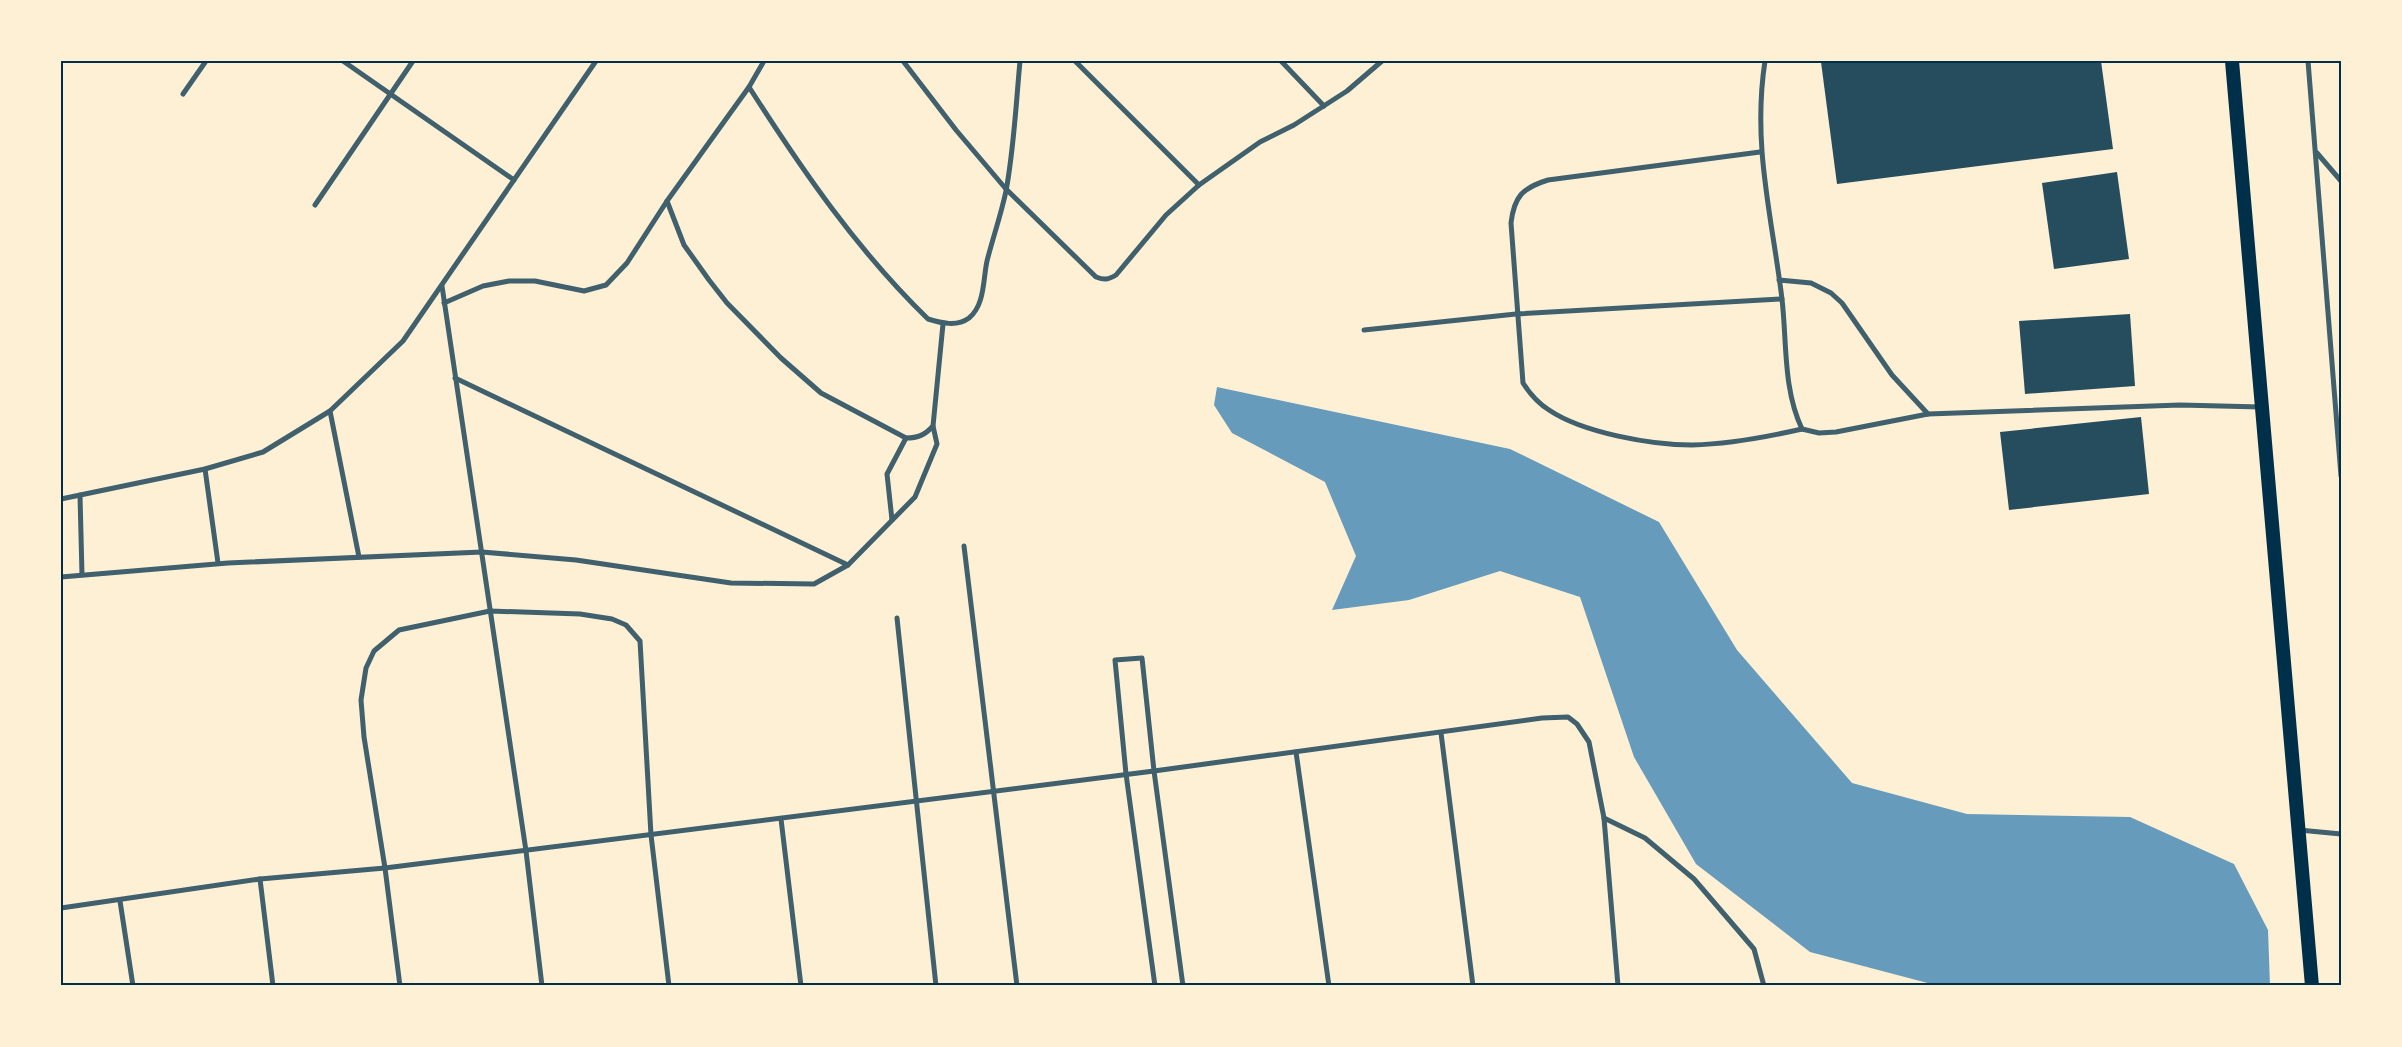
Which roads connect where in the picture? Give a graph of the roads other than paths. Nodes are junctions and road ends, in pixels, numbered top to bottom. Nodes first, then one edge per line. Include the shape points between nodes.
1 (206, 61) edge
2 (343, 61) edge
3 (413, 61) edge
4 (596, 61) edge
5 (764, 61) edge
6 (903, 61) edge
7 (1020, 61) edge
8 (1075, 61) edge
9 (1281, 61) edge
10 (1382, 61) edge
11 (1765, 61) edge
12 (2232, 61) edge
13 (2308, 61) edge
14 (749, 87) junction
15 (183, 94) dead end
16 (390, 94) junction
17 (1324, 106) junction
18 (1760, 152) junction
19 (2316, 152) junction
20 (514, 180) junction
21 (2341, 181) edge
22 (1198, 185) junction
23 (1006, 189) junction
24 (668, 201) junction
25 (315, 205) dead end
26 (1779, 280) junction
27 (442, 285) junction
28 (1782, 299) junction
29 (444, 303) junction
30 (1516, 314) junction
31 (943, 324) junction
32 (1364, 330) dead end
33 (455, 378) junction
34 (2261, 407) junction
35 (330, 411) junction
36 (1928, 414) junction
37 (933, 426) junction
38 (1802, 429) junction
39 (906, 438) junction
40 (205, 470) junction
41 (2341, 476) edge
42 (80, 495) junction
43 (61, 499) edge
44 (892, 520) junction
45 (964, 546) dead end
46 (482, 552) junction
47 (359, 557) junction
48 (218, 563) junction
49 (848, 565) junction
50 (82, 575) junction
51 (61, 577) edge
52 (490, 611) junction
53 (897, 618) dead end
54 (1441, 733) junction
55 (1296, 752) junction
56 (1154, 771) junction
57 (1126, 774) junction
58 (993, 792) junction
59 (915, 802) junction
60 (1604, 818) junction
61 (781, 819) junction
62 (2297, 830) junction
63 (2341, 834) edge
64 (651, 835) junction
65 (526, 850) junction
66 (385, 868) junction
67 (260, 879) junction
68 (120, 902) junction
69 (61, 908) edge
70 (133, 986) edge
71 (273, 986) edge
72 (400, 986) edge
73 (542, 986) edge
74 (669, 986) edge
75 (802, 986) edge
76 (936, 986) edge
77 (1017, 986) edge
78 (1155, 986) edge
79 (1183, 986) edge
80 (1330, 986) edge
81 (1473, 986) edge
82 (1618, 986) edge
83 (1764, 986) edge
84 (2312, 986) edge

1 - 15 street
2 - 16 street
3 - 16 street
4 - 20 street
5 - 14 street
6 - 23 street
7 - 23 street
8 - 22 street
9 - 17 street
10 - 17 street
11 - 18 street via 1760,94
12 - 34 highway
13 - 19 street
14 - 24 street
14 - 31 street via 789,149 858,243 928,319
16 - 20 street
16 - 25 street
17 - 22 street via 1260,142
18 - 26 street
18 - 30 street via 1548,180 1534,185 1513,205
19 - 21 street
19 - 41 street
20 - 27 street
22 - 23 street via 1166,215 1116,275 1104,280 1096,277
23 - 31 street via 980,299 968,318
24 - 29 street via 627,263 606,285 584,291 535,281 509,281 483,286
24 - 39 street via 684,245 709,280 781,358 821,393
26 - 28 street
26 - 36 street via 1811,283 1842,302 1892,375
27 - 29 street
27 - 35 street via 403,341
28 - 30 street
28 - 38 street via 1790,395 1794,414
29 - 33 street
30 - 32 street
30 - 38 street via 1523,383 1533,398 1567,420 1652,443 1693,445
31 - 37 street
33 - 46 street
33 - 49 street
34 - 36 street via 2180,405
34 - 62 highway
35 - 40 street via 263,452
35 - 47 street
36 - 38 street via 1836,432
37 - 39 street via 917,438
37 - 44 street via 937,444 915,497
39 - 44 street via 887,474
40 - 42 street
40 - 48 street
42 - 43 street
42 - 50 street
44 - 49 street
45 - 58 street
46 - 47 street
46 - 49 street via 576,560 731,583 814,584
46 - 52 street
47 - 48 street
48 - 50 street
50 - 51 street
52 - 64 street via 580,614 612,619 626,624 633,631 640,641 642,653
52 - 65 street
52 - 66 street via 399,630 374,650 366,668 361,700 364,737
53 - 59 street
54 - 55 street
54 - 60 street via 1568,717 1589,742
54 - 81 street
55 - 56 street
55 - 80 street
56 - 57 street
56 - 57 street via 1142,658 1115,660
56 - 79 street
57 - 58 street
57 - 78 street
58 - 59 street
58 - 77 street
59 - 61 street
59 - 76 street
60 - 82 street
60 - 83 street via 1645,838 1694,879 1754,949
61 - 64 street
61 - 75 street
62 - 63 street
62 - 84 highway
64 - 65 street
64 - 74 street
65 - 66 street
65 - 73 street
66 - 67 street
66 - 72 street
67 - 68 street
67 - 71 street
68 - 69 street
68 - 70 street

